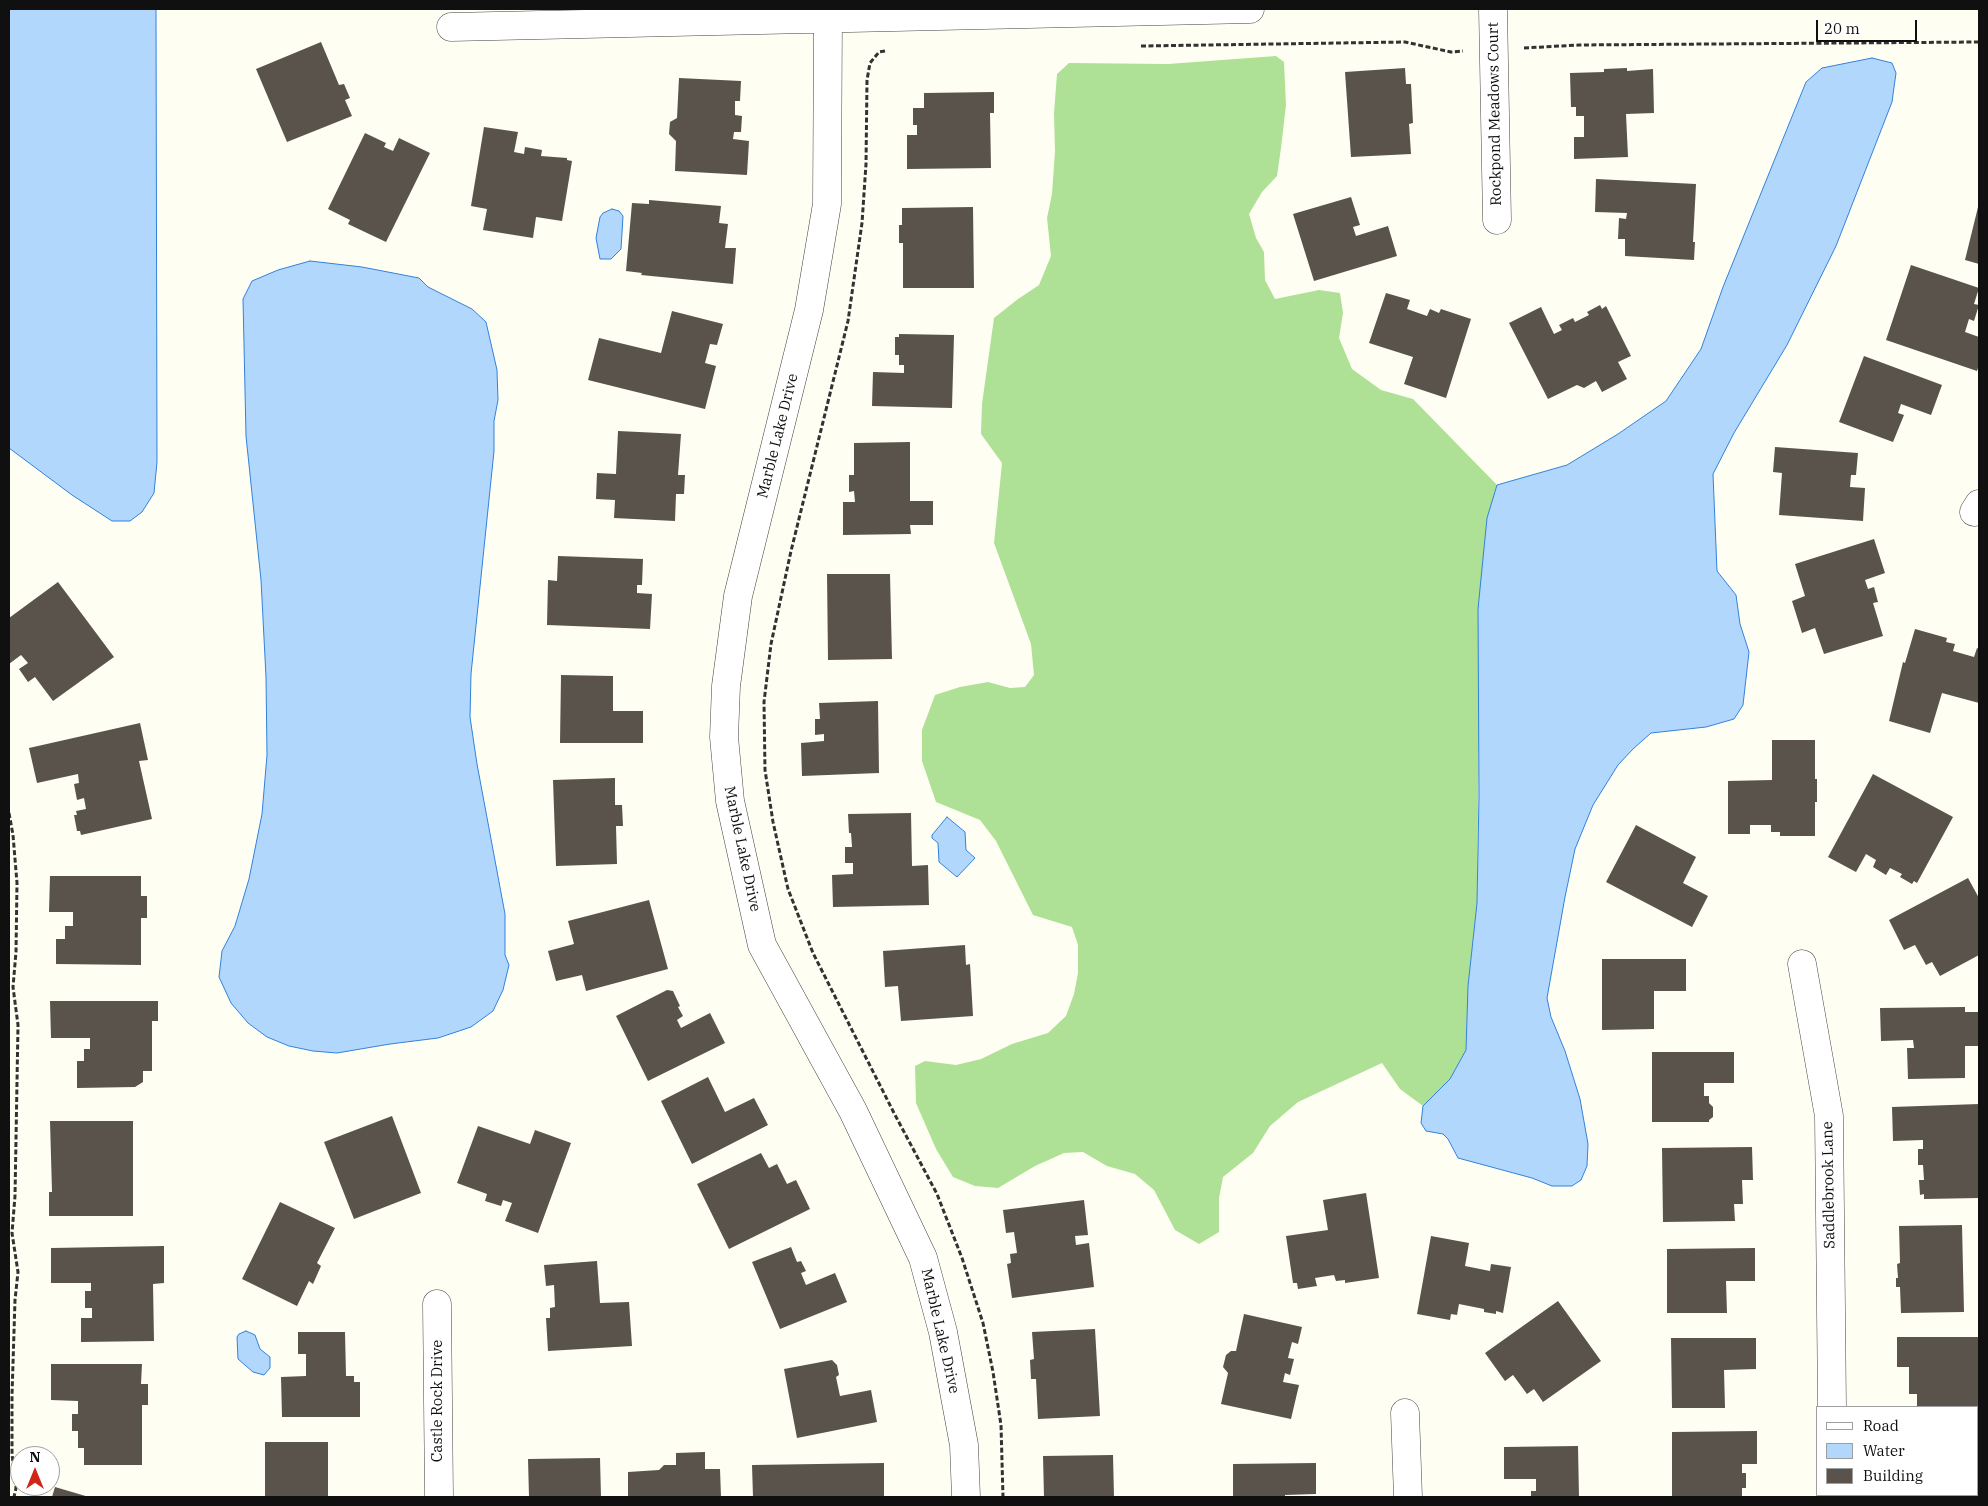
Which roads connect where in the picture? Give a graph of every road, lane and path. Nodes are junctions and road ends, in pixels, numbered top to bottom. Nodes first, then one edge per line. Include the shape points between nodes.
1 (1250, 9) edge
2 (1493, 9) edge
3 (828, 17) junction
4 (450, 27) dead end
5 (1979, 42) edge
6 (1136, 46) dead end
7 (1494, 49) junction
8 (887, 50) dead end
9 (1497, 220) dead end
10 (9, 813) edge
11 (1802, 964) dead end
12 (437, 1304) dead end
13 (1832, 1406) edge
14 (1405, 1413) dead end
15 (14, 1497) edge
16 (439, 1497) edge
17 (966, 1497) edge
18 (1003, 1497) edge
19 (1408, 1497) edge

1 - 3 street
2 - 7 street, Rockpond Meadows Court
3 - 4 street
3 - 17 street, Marble Lake Drive via 827,204 809,310 738,596 726,686 724,737 729,792 762,945 853,1111 923,1258 943,1332 964,1444
5 - 7 path via 1579,45
6 - 7 path via 1405,42 1451,52
7 - 9 street, Rockpond Meadows Court
8 - 18 path via 879,52 870,63 862,223 848,321 771,644 764,702 765,770 788,889 813,953 937,1194 962,1258 983,1323 993,1372 1001,1425
10 - 15 path via 17,882 13,987 18,1025 12,1233 18,1272 12,1396
11 - 13 street, Saddlebrook Lane via 1829,1116
12 - 16 street, Castle Rock Drive
14 - 19 street

